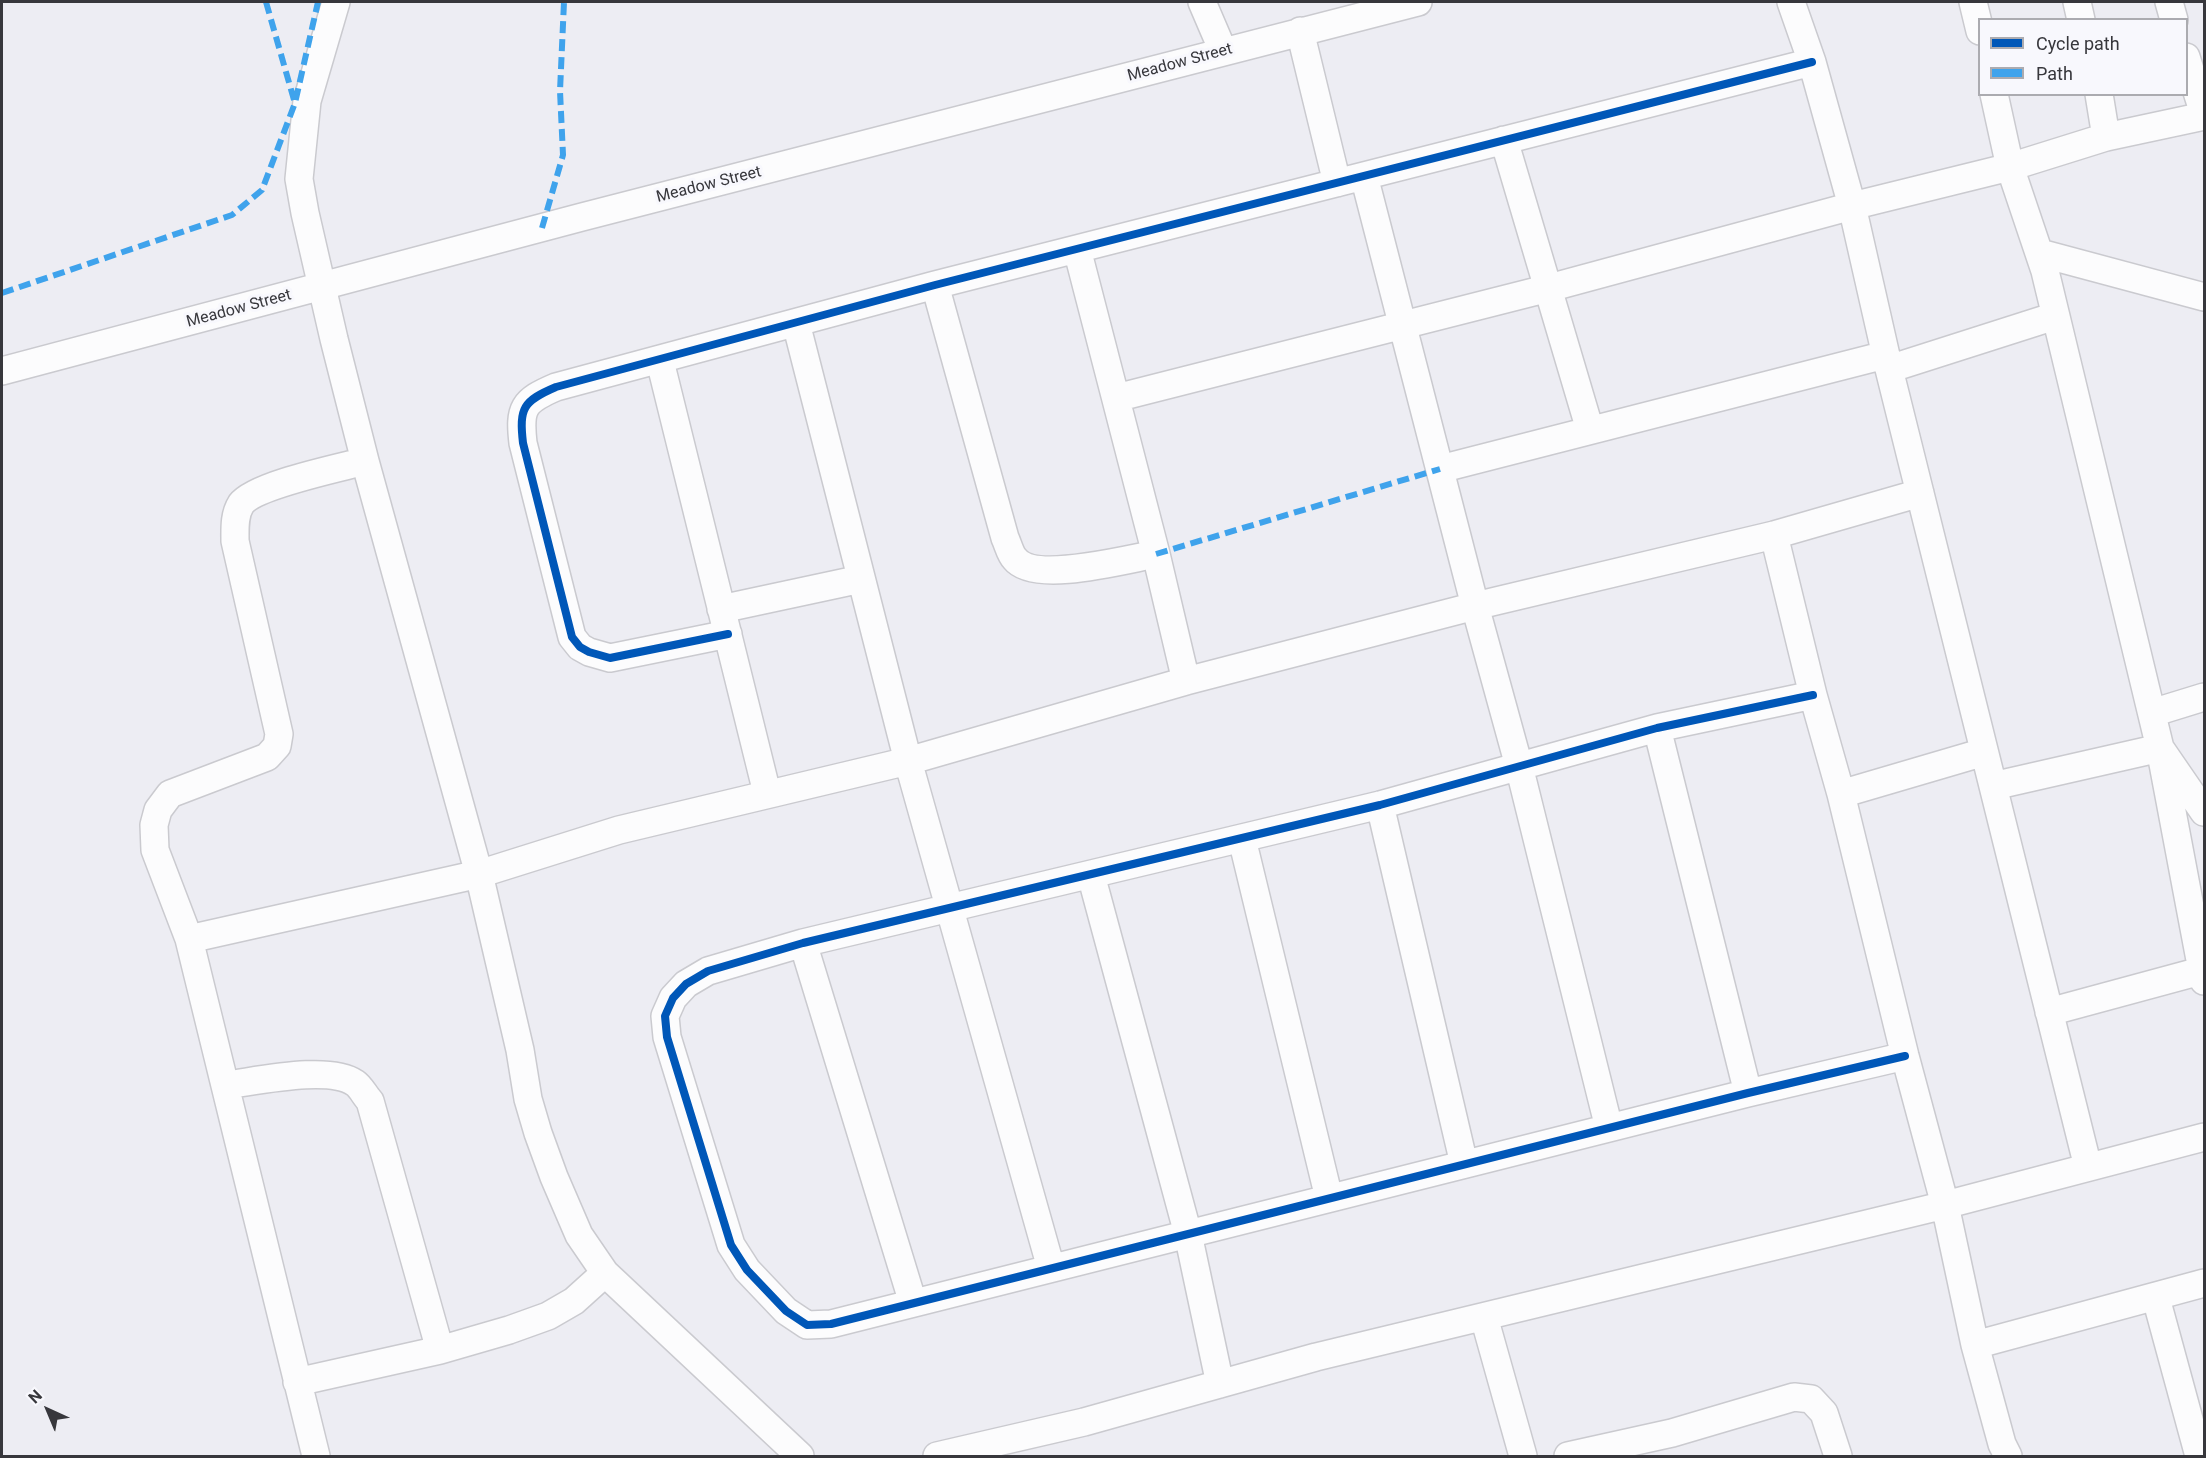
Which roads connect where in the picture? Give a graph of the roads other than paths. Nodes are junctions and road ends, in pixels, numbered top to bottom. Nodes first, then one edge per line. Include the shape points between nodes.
1 (336, 2) edge
2 (1202, 2) edge
3 (1418, 2) edge
4 (1791, 2) edge
5 (1973, 2) edge
6 (2077, 2) edge
7 (2169, 2) edge
8 (2081, 18) edge
9 (2173, 18) edge
10 (1978, 23) edge
11 (1300, 32) junction
12 (1223, 51) junction
13 (2188, 60) edge
14 (1812, 62) junction
15 (1994, 96) edge
16 (2100, 96) edge
17 (2205, 115) edge
18 (2106, 137) junction
19 (1504, 140) junction
20 (2010, 167) junction
21 (1364, 176) junction
22 (1337, 183) junction
23 (1852, 206) junction
24 (1077, 249) junction
25 (2040, 253) junction
26 (935, 285) junction
27 (322, 287) junction
28 (1549, 288) junction
29 (2205, 297) edge
30 (2055, 316) junction
31 (796, 323) junction
32 (1404, 324) junction
33 (660, 361) junction
34 (1887, 362) junction
35 (2, 371) edge
36 (1116, 398) junction
37 (1590, 430) junction
38 (365, 461) junction
39 (1440, 469) junction
40 (1920, 493) junction
41 (1774, 535) junction
42 (1156, 554) junction
43 (861, 579) junction
44 (1475, 606) junction
45 (725, 622) junction
46 (1186, 681) junction
47 (1813, 695) junction
48 (2205, 697) edge
49 (2152, 713) junction
50 (1657, 728) junction
51 (2160, 748) junction
52 (1984, 752) junction
53 (908, 760) junction
54 (1519, 766) junction
55 (1993, 786) junction
56 (767, 793) junction
57 (1841, 794) junction
58 (1380, 805) junction
59 (2205, 812) edge
60 (1242, 839) junction
61 (479, 874) junction
62 (1091, 875) junction
63 (949, 907) junction
64 (189, 939) junction
65 (803, 943) junction
66 (2203, 974) edge
67 (2049, 1012) junction
68 (1905, 1056) junction
69 (226, 1085) junction
70 (1748, 1093) junction
71 (1609, 1128) junction
72 (2205, 1137) edge
73 (1464, 1164) junction
74 (2088, 1167) junction
75 (1329, 1198) junction
76 (1945, 1205) junction
77 (1188, 1234) junction
78 (1051, 1268) junction
79 (605, 1273) junction
80 (2205, 1283) edge
81 (2156, 1298) junction
82 (914, 1303) junction
83 (1484, 1317) junction
84 (1975, 1345) junction
85 (440, 1350) junction
86 (297, 1382) junction
87 (1220, 1384) junction
88 (1675, 1445) edge
89 (316, 1456) edge
90 (800, 1456) edge
91 (937, 1456) edge
92 (1523, 1456) edge
93 (1568, 1456) edge
94 (1838, 1456) edge
95 (2008, 1456) edge
96 (2199, 1456) edge

1 - 27 street via 307,101 299,179
2 - 12 street
3 - 11 street, Meadow Street
4 - 14 street
5 - 10 street
6 - 8 street
7 - 9 street
11 - 12 street, Meadow Street
11 - 22 street
12 - 27 street, Meadow Street
13 - 17 street
14 - 19 street
14 - 23 street
15 - 20 street
16 - 18 street
17 - 18 street
18 - 20 street
19 - 21 street
19 - 28 street
20 - 23 street
20 - 25 street
21 - 22 street
21 - 32 street
22 - 24 street
23 - 28 street
23 - 34 street
24 - 26 street
24 - 36 street
25 - 29 street
25 - 30 street
26 - 31 street
26 - 42 street via 1005,538 1015,559 1027,568 1047,571
27 - 35 street, Meadow Street
27 - 38 street
28 - 32 street
28 - 37 street
30 - 34 street
30 - 49 street
31 - 33 street
31 - 43 street
32 - 36 street
32 - 39 street
33 - 45 street
33 - 45 street via 556,387 536,396 521,420 528,470 573,637 579,646 610,658
34 - 37 street
34 - 40 street
36 - 42 street
37 - 39 street
38 - 61 street
38 - 64 street via 268,488 250,496 238,511 235,541 279,734 278,746 267,757 170,794 158,810 155,850
39 - 44 street
40 - 41 street
40 - 52 street
41 - 44 street
41 - 47 street
42 - 46 street
43 - 45 street
43 - 53 street
44 - 46 street
44 - 54 street
45 - 56 street
46 - 53 street
47 - 50 street
47 - 57 street
48 - 49 street
49 - 51 street
50 - 54 street
50 - 70 street
51 - 55 street
51 - 59 street
51 - 66 street
52 - 55 street
52 - 57 street
53 - 56 street
53 - 63 street
54 - 58 street
54 - 71 street
55 - 67 street
56 - 61 street via 619,830
57 - 68 street
58 - 60 street
58 - 73 street
60 - 62 street
60 - 75 street
61 - 64 street
61 - 79 street via 538,1133 579,1234
62 - 63 street
62 - 77 street
63 - 65 street
63 - 78 street
64 - 69 street
65 - 82 street
65 - 82 street via 708,971 686,984 665,1016 666,1037 711,1184 731,1245 747,1270 786,1311 807,1325 831,1324
66 - 67 street
67 - 74 street
68 - 70 street
68 - 76 street
69 - 85 street via 315,1074 356,1083 370,1101
69 - 86 street
70 - 71 street
71 - 73 street
72 - 74 street
73 - 75 street
74 - 76 street
75 - 77 street
76 - 83 street
76 - 84 street
77 - 78 street
77 - 87 street
78 - 82 street
79 - 85 street via 574,1301 548,1316
79 - 90 street
80 - 81 street
81 - 84 street
81 - 96 street
83 - 87 street
83 - 92 street
84 - 95 street
85 - 86 street
86 - 89 street
87 - 91 street via 1084,1422
88 - 93 street
88 - 94 street via 1794,1397 1811,1399 1824,1413

